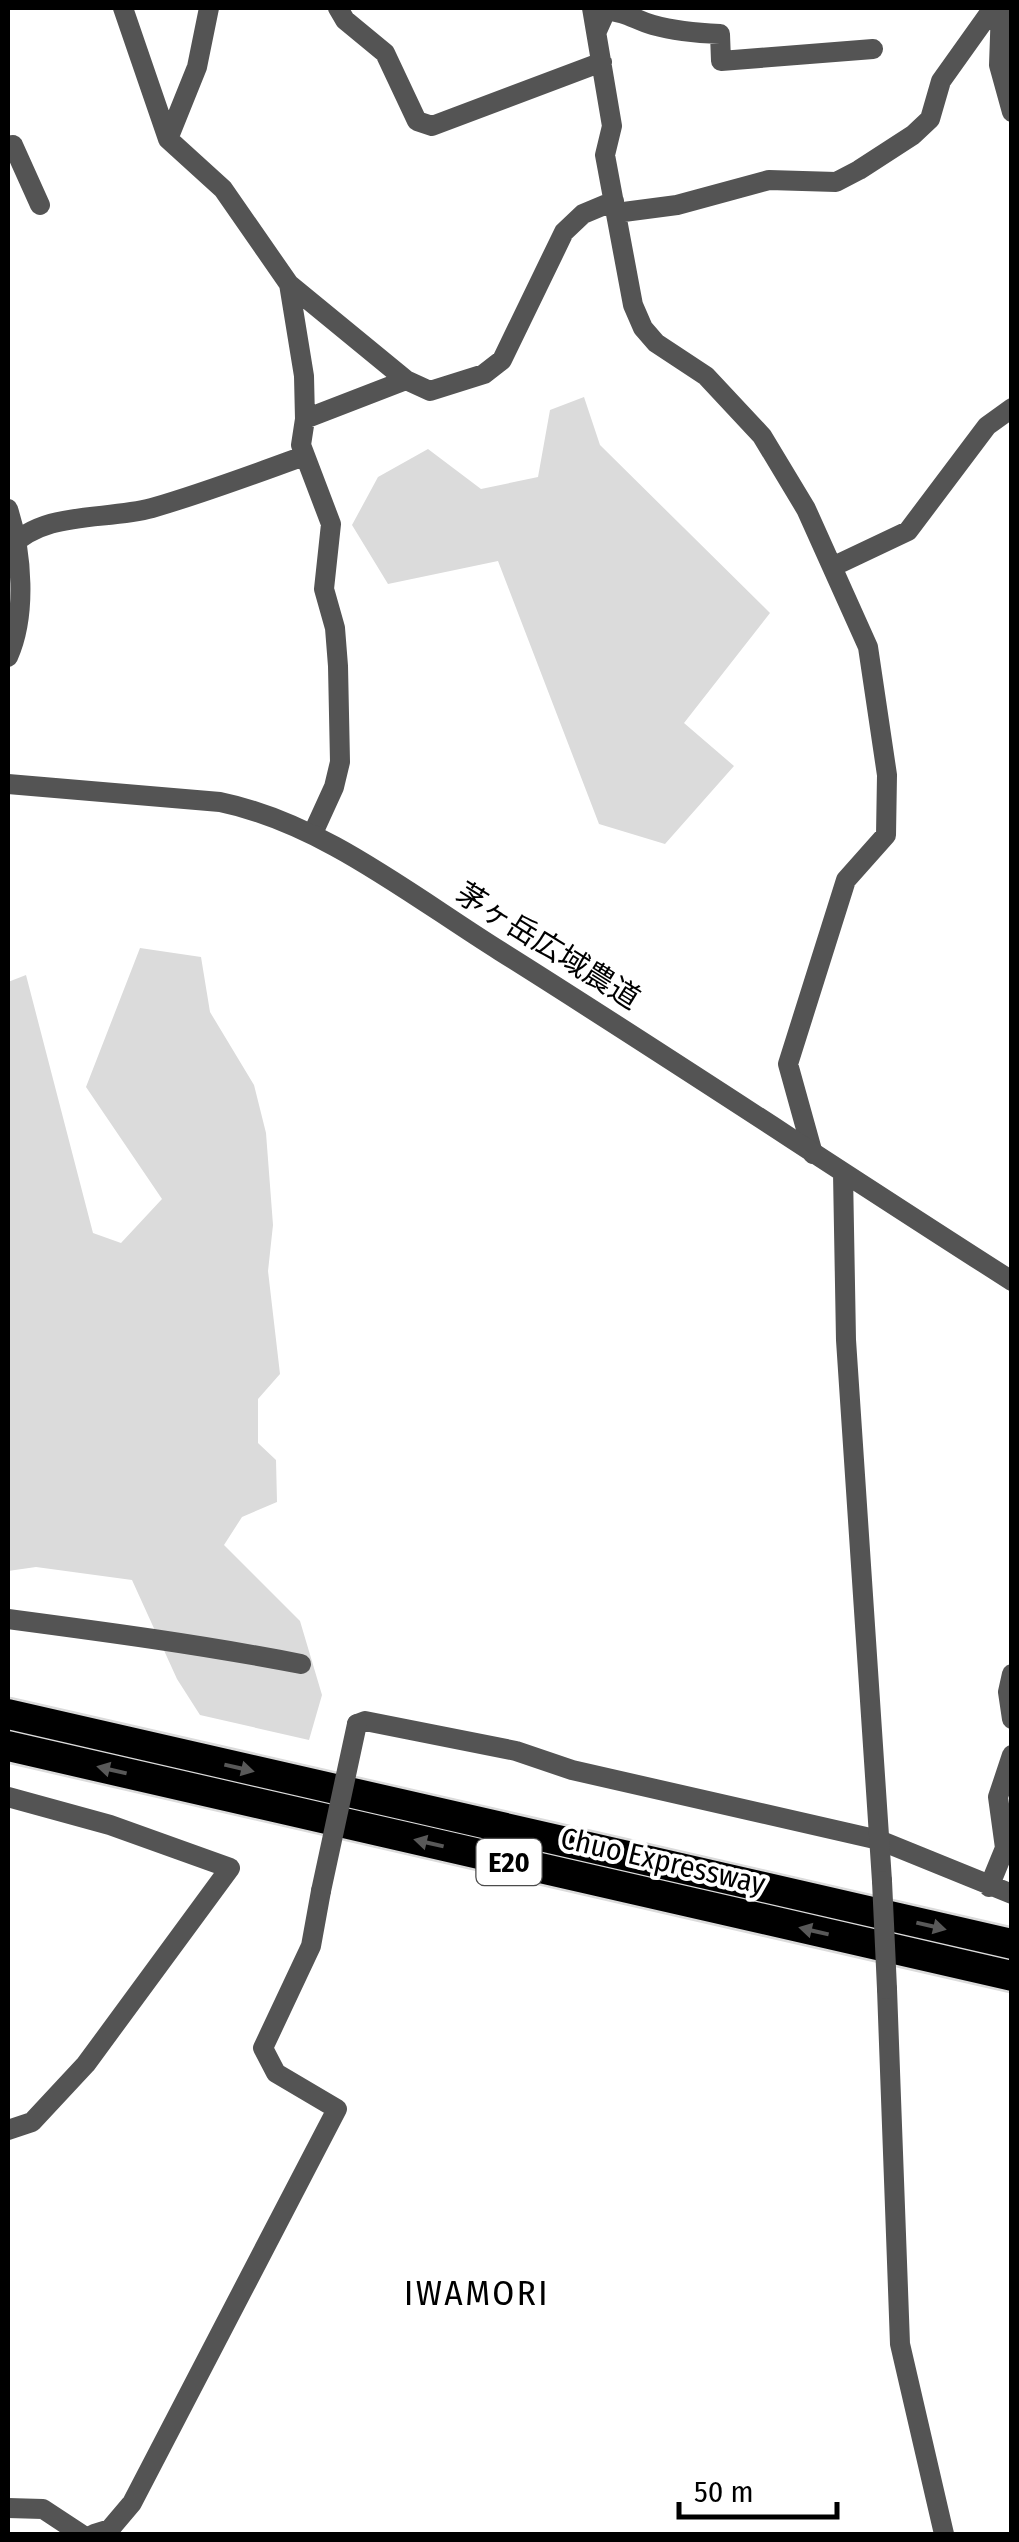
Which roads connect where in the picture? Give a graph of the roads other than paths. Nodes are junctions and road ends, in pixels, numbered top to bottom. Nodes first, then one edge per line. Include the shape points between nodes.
1 (124, 8) edge
2 (209, 8) edge
3 (338, 8) edge
4 (592, 8) edge
5 (993, 8) edge
6 (1001, 8) edge
7 (596, 31) junction
8 (873, 49) dead end
9 (602, 62) junction
10 (1012, 112) edge
11 (168, 139) junction
12 (8, 148) edge
13 (40, 205) dead end
14 (615, 207) junction
15 (289, 284) junction
16 (406, 380) junction
17 (1012, 408) edge
18 (305, 419) junction
19 (304, 456) junction
20 (8, 509) edge
21 (12, 544) edge
22 (832, 567) junction
23 (8, 657) edge
24 (8, 784) edge
25 (313, 833) junction
26 (813, 1154) junction
27 (843, 1174) junction
28 (1012, 1282) edge
29 (8, 1619) edge
30 (301, 1664) dead end
31 (1012, 1674) edge
32 (8, 1714) edge
33 (1012, 1719) edge
34 (8, 1746) edge
35 (1012, 1755) edge
36 (8, 1798) edge
37 (880, 1840) junction
38 (989, 1887) junction
39 (1012, 1894) edge
40 (1012, 1944) edge
41 (1012, 1976) edge
42 (8, 2130) edge
43 (8, 2508) edge
44 (81, 2534) edge
45 (94, 2534) edge
46 (944, 2534) edge

1 - 11 street
2 - 11 street via 198,67
3 - 9 street via 385,54 416,121 424,125
4 - 7 street
5 - 14 street via 941,80 930,119 860,170 836,182 769,180 676,205
6 - 10 street via 999,65
7 - 8 street via 606,11 623,11 660,26 720,34 721,61
7 - 9 street
9 - 14 street via 612,126 605,155
11 - 15 street via 223,189
12 - 13 street via 14,145
14 - 16 street via 583,214 564,232 502,360 484,374 430,391
14 - 22 street via 643,328 706,376 762,436
15 - 16 street
15 - 18 street
16 - 18 street
17 - 22 street via 987,426 908,530
18 - 19 street
19 - 21 street via 147,509 45,524
19 - 25 street via 331,524 324,589 338,666 340,762
20 - 21 street
21 - 23 street via 16,639
22 - 26 street via 868,647 889,817 886,835 841,891 788,1064
24 - 25 street, 茅ヶ岳広域農道 via 220,802
25 - 26 street, 茅ヶ岳広域農道
26 - 27 street, 茅ヶ岳広域農道
27 - 28 street, 茅ヶ岳広域農道
27 - 37 street via 846,1340
29 - 30 street
31 - 33 street
32 -> 40 highway, Chuo Expressway / E20
41 -> 34 highway, Chuo Expressway / E20
35 - 38 street via 998,1798 1005,1848
36 - 42 street via 230,1868 86,2064 32,2122
37 - 38 street
37 - 45 street, bridge via 572,1770 516,1751 358,1724 310,1946 263,2048 276,2073 337,2109 132,2504 110,2530
37 - 46 street, bridge via 900,2344
38 - 39 street
43 - 44 street via 43,2510

